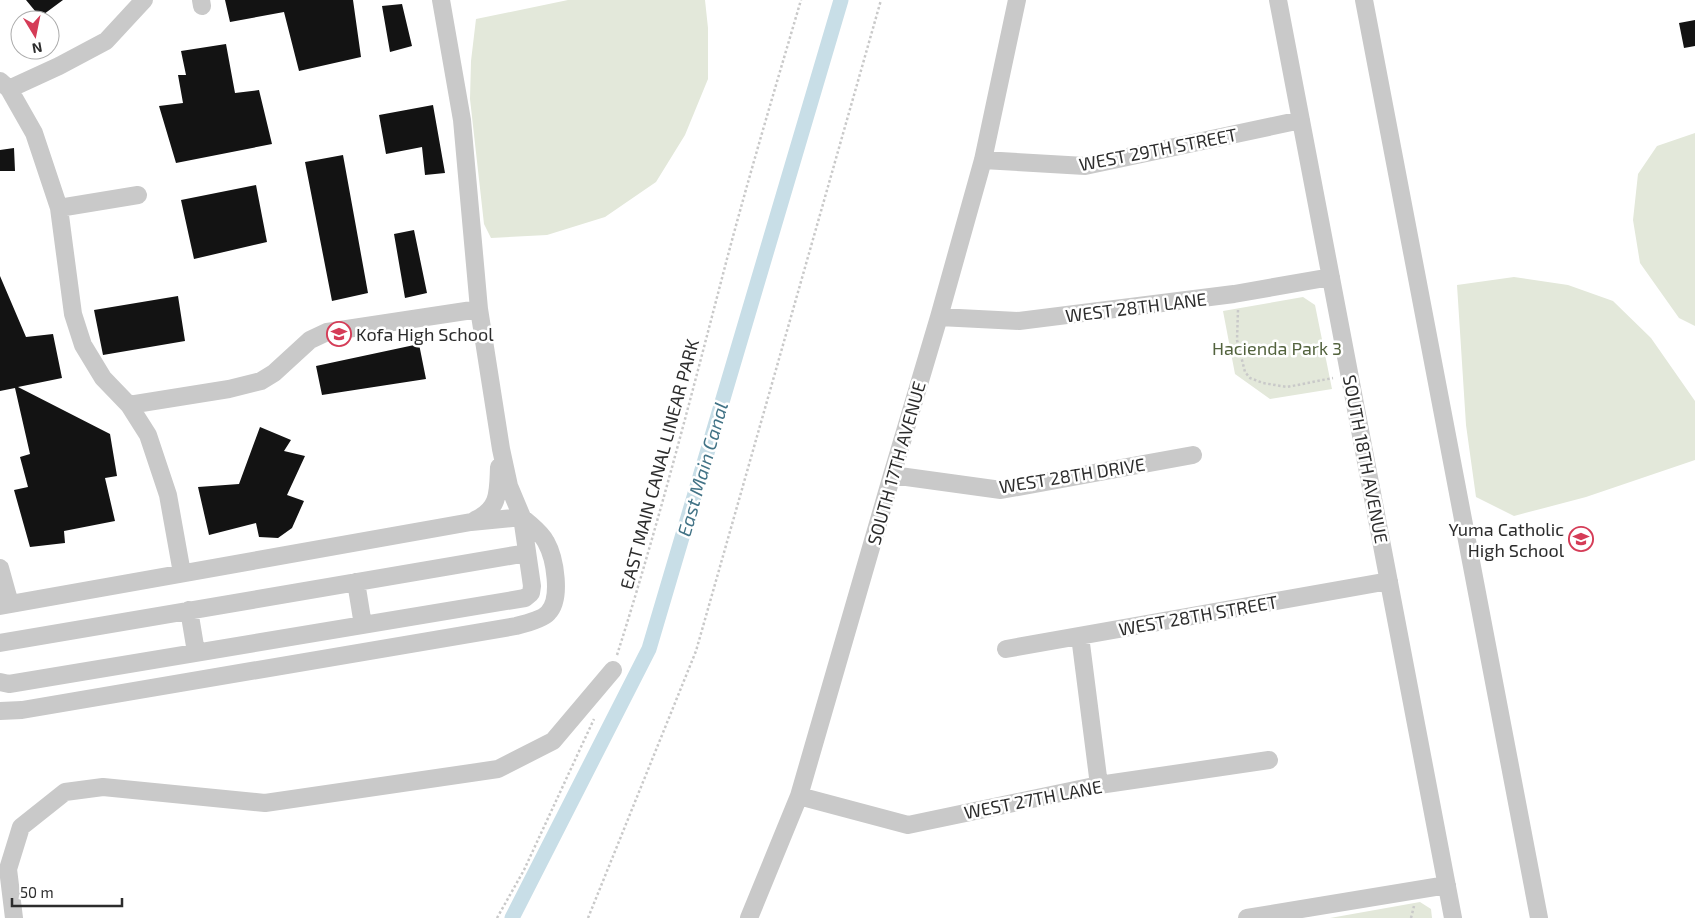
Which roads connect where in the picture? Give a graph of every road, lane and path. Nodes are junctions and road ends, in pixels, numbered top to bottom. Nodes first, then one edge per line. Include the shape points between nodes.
1 (144, 0) edge
2 (441, 0) edge
3 (800, 0) edge
4 (881, 0) edge
5 (1017, 0) edge
6 (1278, 0) edge
7 (1364, 0) edge
8 (4, 85) edge
9 (1301, 120) junction
10 (983, 160) junction
11 (138, 195) dead end
12 (59, 208) junction
13 (1331, 277) junction
14 (1234, 294) junction
15 (479, 309) junction
16 (939, 317) junction
17 (1350, 374) junction
18 (129, 405) junction
19 (500, 449) junction
20 (1193, 455) dead end
21 (892, 474) junction
22 (522, 517) junction
23 (471, 522) junction
24 (528, 553) junction
25 (0, 568) edge
26 (182, 573) junction
27 (1389, 581) junction
28 (356, 582) junction
29 (5, 605) edge
30 (189, 610) junction
31 (363, 625) junction
32 (1080, 636) junction
33 (0, 643) edge
34 (1006, 648) dead end
35 (196, 652) junction
36 (613, 670) joint
37 (0, 682) edge
38 (0, 711) edge
39 (596, 713) dead end
40 (1269, 760) dead end
41 (1100, 785) junction
42 (799, 796) junction
43 (1447, 885) junction
44 (14, 918) edge
45 (497, 918) edge
46 (588, 918) edge
47 (749, 918) edge
48 (1247, 918) edge
49 (1453, 918) edge
50 (1539, 918) edge

1 - 8 street via 106,41 59,66
2 - 15 street via 462,120
3 - 36 path, EAST MAIN CANAL LINEAR PARK
4 - 46 path via 696,651
5 - 10 street, SOUTH 17TH AVENUE
6 - 9 street, SOUTH 18TH AVENUE
7 - 50 street
8 - 12 street via 34,133
9 - 10 street, WEST 29TH STREET via 1085,166
9 - 13 street, SOUTH 18TH AVENUE
10 - 16 street, SOUTH 17TH AVENUE
11 - 12 street
12 - 18 street via 73,314 83,345 103,378
13 - 14 street, WEST 28TH LANE
13 - 17 street, SOUTH 18TH AVENUE
14 - 16 street, WEST 28TH LANE via 1019,321
14 - 17 path via 1239,313 1237,340 1245,372 1250,378 1287,387
15 - 18 street via 327,332 310,340 261,381
15 - 19 street
16 - 21 street, SOUTH 17TH AVENUE
17 - 27 street, SOUTH 18TH AVENUE
18 - 26 street via 148,435 168,495
19 - 22 street via 509,486
19 - 23 street via 497,496 492,509
20 - 21 street, WEST 28TH DRIVE via 1001,490
21 - 42 street, SOUTH 17TH AVENUE
22 - 23 street
22 - 24 street
22 - 38 street via 546,542 556,582 554,601 548,613 535,620 516,626 22,710
23 - 26 street
24 - 28 street
24 - 31 street via 532,586 525,598
25 - 29 street
26 - 29 street
27 - 32 street, WEST 28TH STREET
27 - 43 street, SOUTH 18TH AVENUE
28 - 30 street
28 - 31 street
30 - 33 street
30 - 35 street
31 - 35 street
32 - 34 street, WEST 28TH STREET
32 - 41 street
35 - 37 street via 8,684
36 - 44 street via 552,741 498,769 265,803 103,787 65,792 21,827 8,868
39 - 45 path via 524,870
40 - 41 street, WEST 27TH LANE
41 - 42 street, WEST 27TH LANE via 908,825
42 - 47 street, SOUTH 17TH AVENUE
43 - 48 street
43 - 49 street, SOUTH 18TH AVENUE

